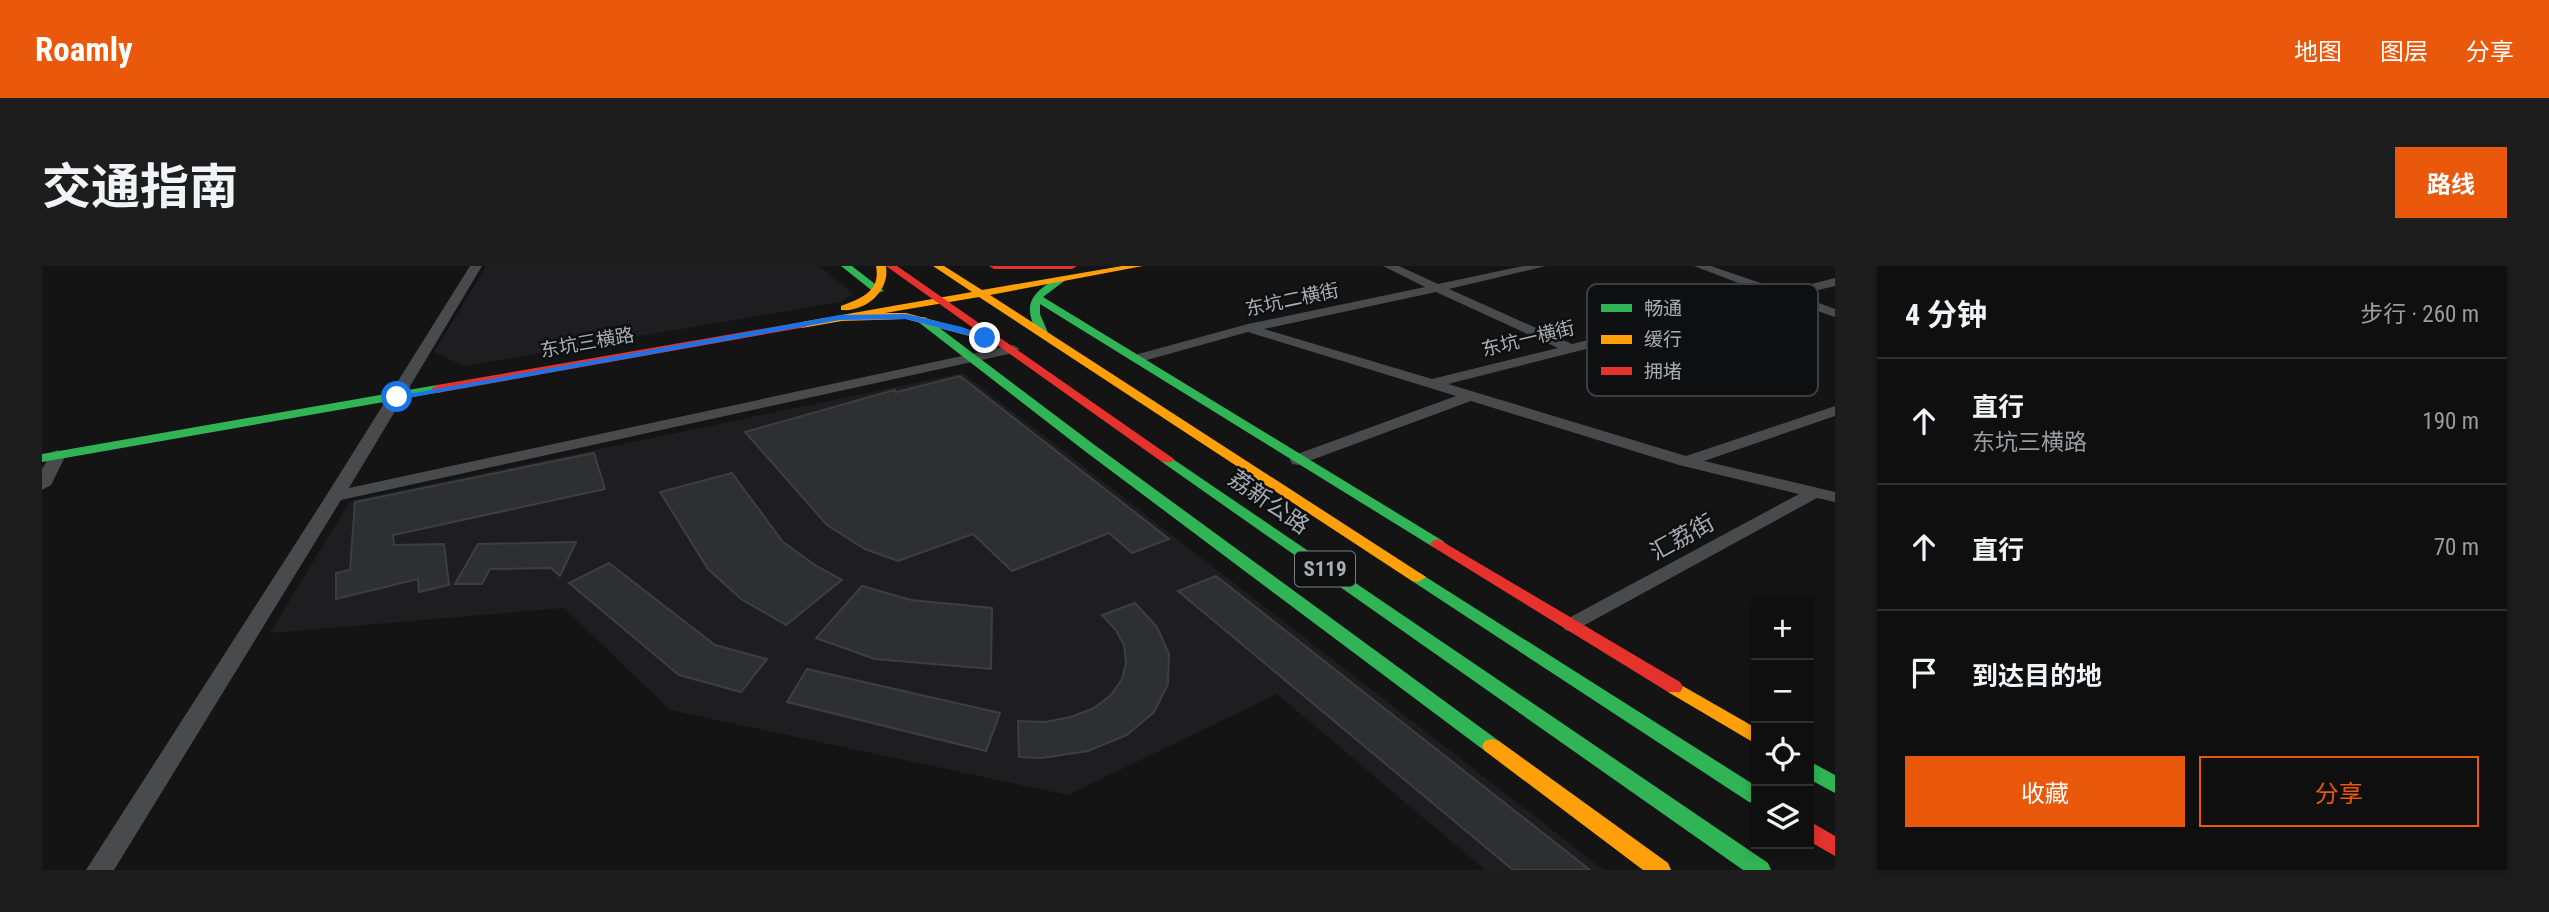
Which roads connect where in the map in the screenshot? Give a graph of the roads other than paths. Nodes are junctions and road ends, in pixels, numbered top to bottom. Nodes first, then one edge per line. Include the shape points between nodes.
1 (476, 266) edge
2 (846, 266) edge
3 (881, 266) edge
4 (891, 266) edge
5 (939, 266) edge
6 (994, 266) edge
7 (1075, 266) edge
8 (1138, 266) edge
9 (1389, 266) edge
10 (1540, 266) edge
11 (1700, 266) edge
12 (1062, 279) junction
13 (1835, 282) edge
14 (1752, 284) edge
15 (1818, 286) edge
16 (1437, 288) junction
17 (974, 290) junction
18 (879, 291) junction
19 (936, 296) junction
20 (1037, 298) junction
21 (1818, 307) edge
22 (843, 313) junction
23 (1835, 313) edge
24 (921, 319) junction
25 (1248, 328) junction
26 (1043, 333) junction
27 (1587, 345) edge
28 (1013, 349) junction
29 (1571, 349) junction
30 (1136, 359) junction
31 (973, 360) junction
32 (1435, 384) junction
33 (401, 390) junction
34 (1473, 396) junction
35 (1835, 411) edge
36 (42, 445) edge
37 (50, 457) edge
38 (1298, 460) junction
39 (1685, 461) junction
40 (42, 485) edge
41 (1815, 492) junction
42 (335, 496) junction
43 (1835, 497) edge
44 (1572, 625) junction
45 (1751, 734) edge
46 (1814, 772) edge
47 (1835, 785) edge
48 (1751, 793) edge
49 (1814, 833) edge
50 (1835, 847) edge
51 (99, 870) edge
52 (1660, 870) edge
53 (1760, 870) edge

1 - 33 street
2 - 18 street
3 - 18 street via 885,280
4 - 19 street, 荔新公路 / S119
5 - 17 street, 荔新公路 / S119
6 - 7 street
7 - 17 street, 东坑三横路
8 - 12 street, 东坑三横路
9 - 16 street
10 - 16 street, 东坑二横街
11 - 14 street
12 - 17 street, 东坑三横路
12 - 20 street
13 - 15 street, 东坑一横街
16 - 25 street, 东坑二横街
16 - 29 street
17 - 19 street, 东坑三横路
17 - 26 street, 荔新公路 / S119
18 - 22 street
19 - 22 street, 东坑三横路
19 - 28 street, 荔新公路 / S119
20 - 26 street via 1032,316
20 - 30 street
21 - 23 street
22 - 24 street
22 - 33 street, 东坑三横路
24 - 28 street
24 - 31 street
25 - 30 street, 东坑二横街
25 - 32 street
26 - 48 street, 荔新公路 / S119
27 - 29 street, 东坑一横街
28 - 31 street
28 - 53 street, 荔新公路 / S119
29 - 32 street, 东坑一横街
30 - 38 street
31 - 42 street
31 - 52 street
32 - 34 street
33 - 36 street, 东坑三横路
33 - 37 street, 东坑三横路
33 - 42 street
34 - 38 street
34 - 39 street
35 - 39 street
37 - 40 street
38 - 44 street
39 - 41 street
41 - 43 street
41 - 44 street, 汇荔街
42 - 51 street
44 - 45 street
46 - 47 street
49 - 50 street

